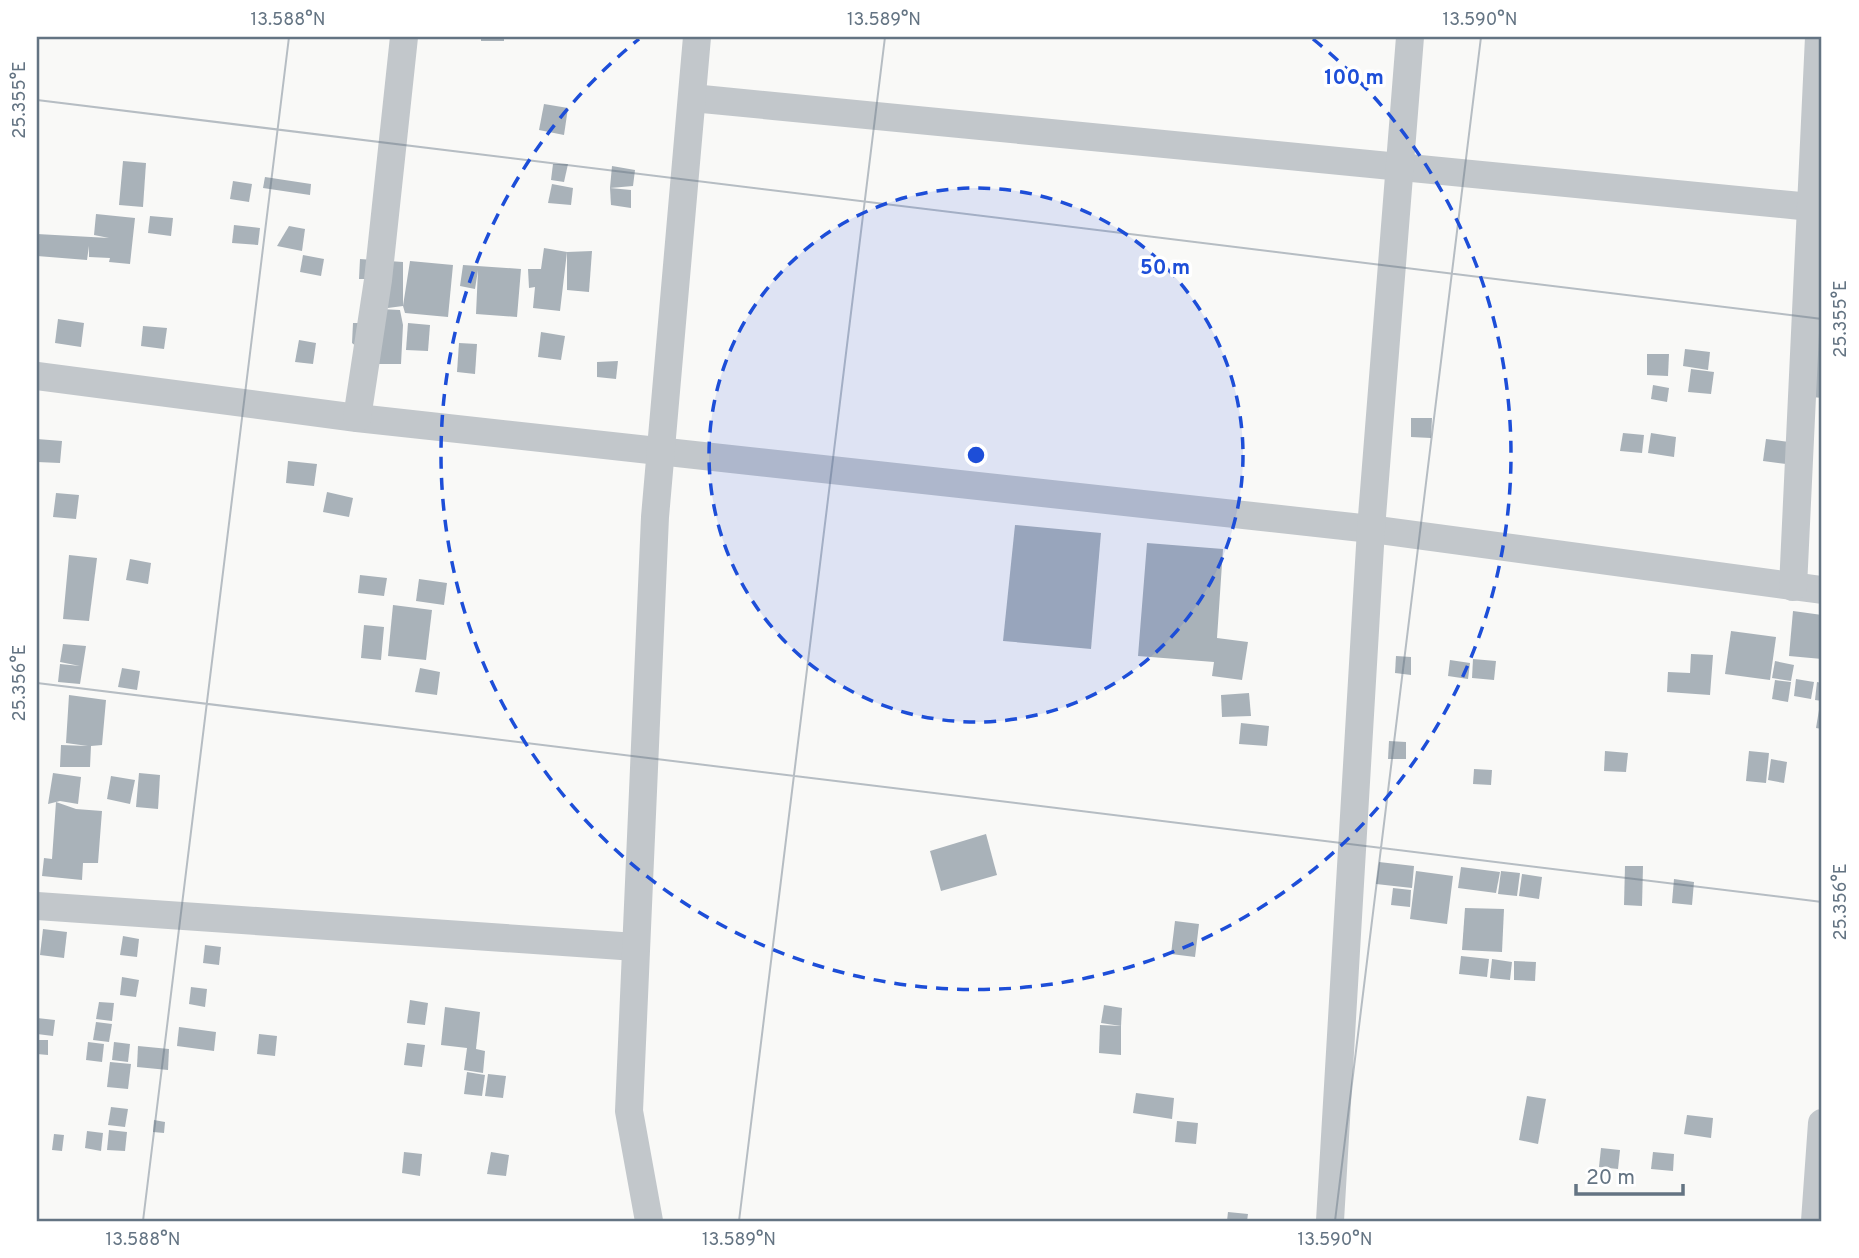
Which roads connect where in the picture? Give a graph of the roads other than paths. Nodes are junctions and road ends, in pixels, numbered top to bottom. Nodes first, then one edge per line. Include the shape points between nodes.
1 (404, 37) edge
2 (697, 37) edge
3 (1410, 37) edge
4 (1819, 37) edge
5 (692, 98) junction
6 (1399, 167) junction
7 (1811, 207) junction
8 (37, 376) edge
9 (357, 418) junction
10 (660, 450) junction
11 (1371, 529) junction
12 (1793, 587) junction
13 (1822, 590) edge
14 (37, 906) edge
15 (636, 947) junction
16 (1822, 1123) edge
17 (649, 1221) edge
18 (1330, 1221) edge
19 (1815, 1221) edge

1 - 9 street via 378,280
2 - 5 street
3 - 6 street
4 - 7 street
5 - 6 street
5 - 10 street
6 - 7 street
6 - 11 street
7 - 12 street
8 - 9 street
9 - 10 street
10 - 11 street
10 - 15 street
11 - 12 street
11 - 18 street
12 - 13 street
14 - 15 street
15 - 17 street via 629,1111
16 - 19 street

